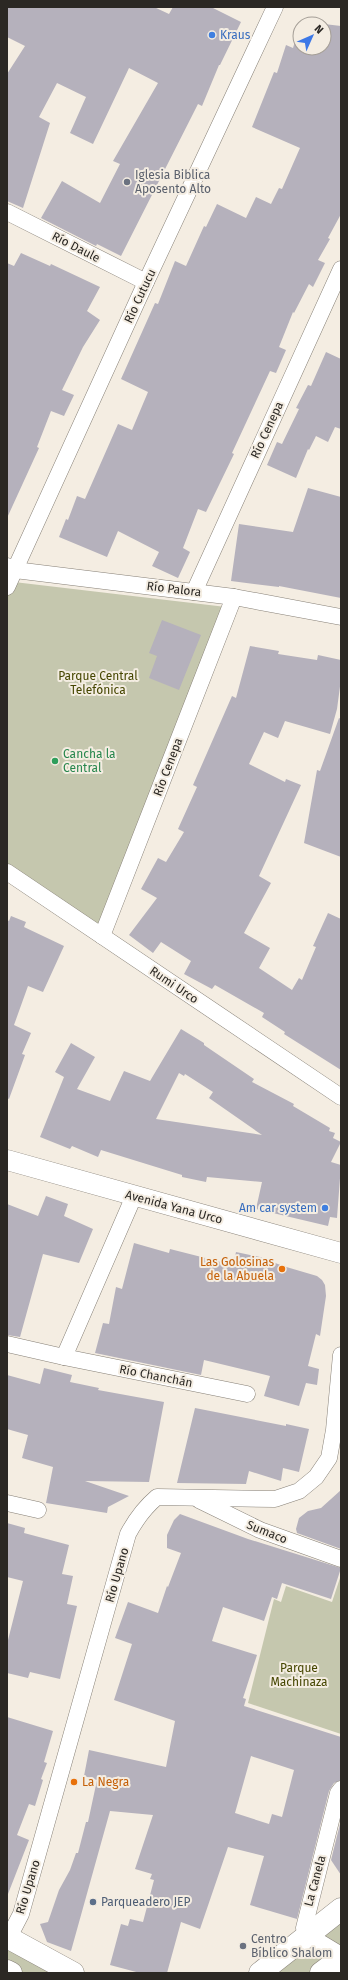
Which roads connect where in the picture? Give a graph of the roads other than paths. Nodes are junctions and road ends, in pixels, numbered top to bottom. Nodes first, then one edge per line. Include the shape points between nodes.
1 (275, 7) edge
2 (7, 212) edge
3 (341, 269) edge
4 (146, 282) junction
5 (11, 568) edge
6 (7, 587) edge
7 (194, 592) junction
8 (234, 597) junction
9 (341, 617) edge
10 (7, 872) edge
11 (102, 936) junction
12 (341, 1097) edge
13 (7, 1160) edge
14 (134, 1196) junction
15 (341, 1253) edge
16 (7, 1344) edge
17 (341, 1355) edge
18 (64, 1357) junction
19 (247, 1394) dead end
20 (338, 1431) edge
21 (196, 1498) junction
22 (7, 1503) edge
23 (38, 1510) dead end
24 (341, 1559) edge
25 (341, 1789) edge
26 (341, 1909) edge
27 (308, 1935) junction
28 (8, 1938) edge
29 (341, 1957) edge
30 (7, 1971) edge
31 (11, 1973) edge
32 (73, 1973) edge
33 (260, 1973) edge
34 (321, 1973) edge

1 - 4 street, Río Cutucu
2 - 4 street, Río Daule
3 - 7 street, Río Cenepa
4 - 5 street, Río Cutucu
5 - 6 street, Río Cutucu
5 - 7 street, Río Palora
7 - 8 street, Río Palora
8 - 9 street, Río Palora
8 - 11 street, Río Cenepa
10 - 11 street, Rumi Urco
11 - 12 street, Rumi Urco
13 - 14 street, Avenida Yana Urco
14 - 15 street, Avenida Yana Urco
14 - 18 street
16 - 18 street, Río Chanchán
17 - 20 street, Río Upano
18 - 19 street, Río Chanchán
20 - 21 street, Río Upano via 329,1458 316,1477 299,1491 275,1498
21 - 24 street, Sumaco via 260,1530
21 - 28 street, Río Upano via 157,1497 136,1519 128,1534 21,1914
22 - 23 street
25 - 27 street, La Canela via 305,1918 304,1928
26 - 27 main road
27 - 29 street
27 - 33 main road
28 - 32 main road
29 - 34 main road
30 - 31 main road

